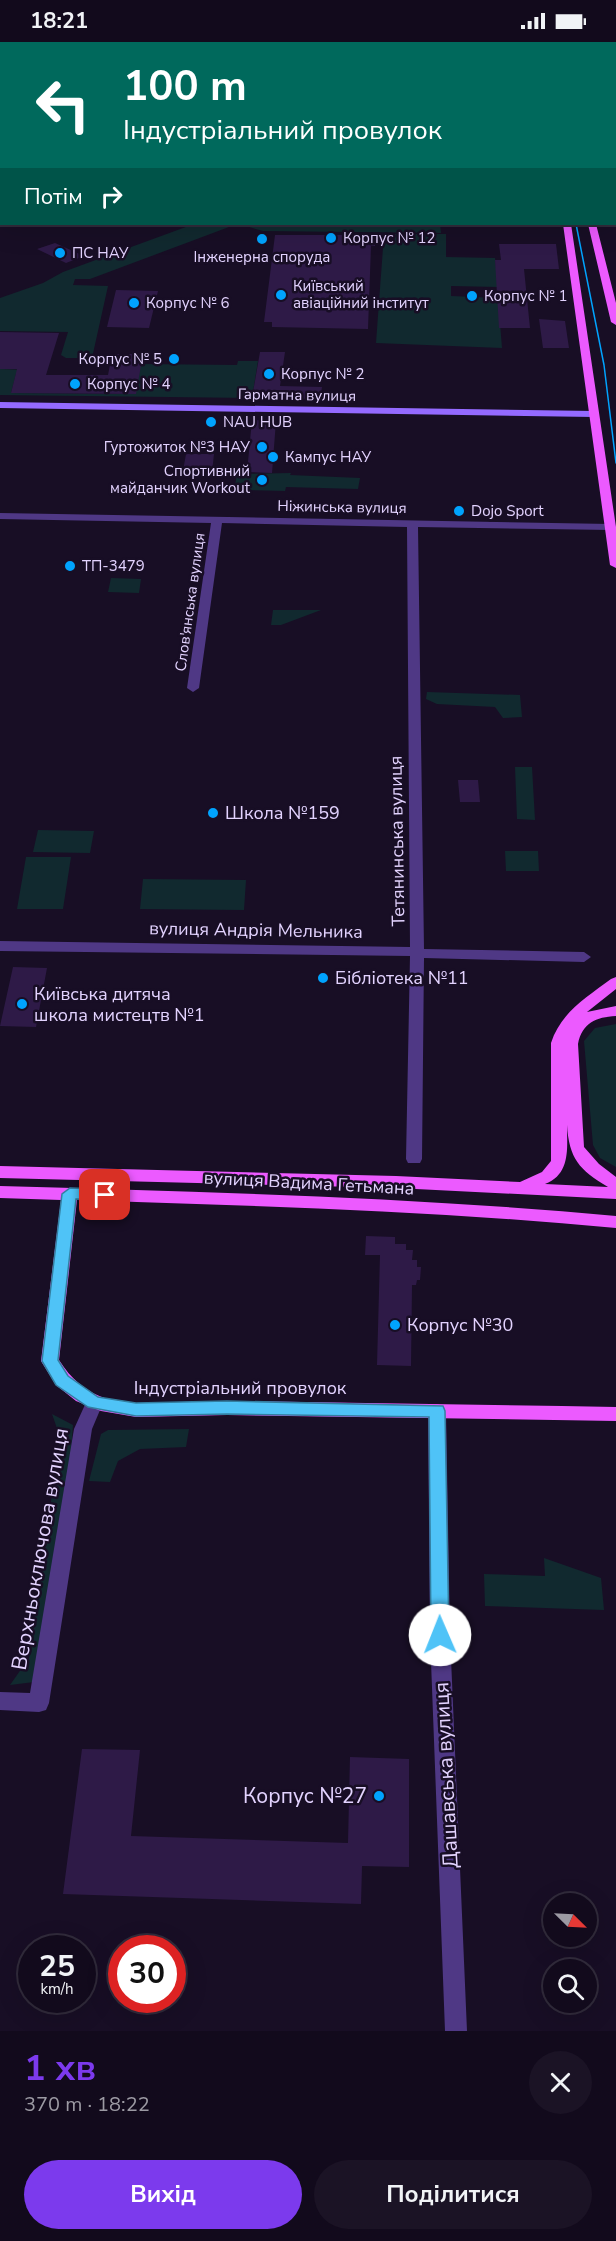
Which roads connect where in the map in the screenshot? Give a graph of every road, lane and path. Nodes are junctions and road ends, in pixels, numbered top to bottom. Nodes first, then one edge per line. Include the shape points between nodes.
1 (567, 225) edge
2 (592, 225) edge
3 (616, 322) edge
4 (0, 405) edge
5 (594, 414) junction
6 (0, 516) edge
7 (217, 520) junction
8 (412, 524) junction
9 (611, 527) junction
10 (616, 565) edge
11 (193, 688) dead end
12 (0, 946) edge
13 (417, 952) junction
14 (584, 957) dead end
15 (616, 982) edge
16 (616, 1011) edge
17 (414, 1159) dead end
18 (0, 1172) edge
19 (616, 1184) edge
20 (512, 1186) junction
21 (0, 1192) edge
22 (616, 1193) edge
23 (70, 1194) junction
24 (616, 1222) edge
25 (94, 1403) junction
26 (437, 1411) junction
27 (616, 1414) edge
28 (0, 1701) edge
29 (456, 2031) edge

1 - 5 main road
2 - 3 main road
4 - 5 main road, Гарматна вулиця
5 - 9 main road
6 - 7 street, Ніжинська вулиця
7 - 8 street, Ніжинська вулиця
7 - 11 street, Слов'янська вулиця
8 - 9 street, Ніжинська вулиця
8 - 13 street, Тетянинська вулиця
9 - 10 main road
12 - 13 street, вулиця Андрія Мельника
13 - 14 street, вулиця Андрія Мельника
13 - 17 street, Тетянинська вулиця
15 - 20 main road via 561,1032 559,1160 555,1169 537,1182
16 - 19 main road via 590,1016 578,1023 570,1044 576,1147 580,1156
18 - 20 main road, вулиця Вадима Гетьмана
20 - 22 main road, вулиця Вадима Гетьмана
21 - 23 main road, вулиця Вадима Гетьмана
23 - 24 main road, вулиця Вадима Гетьмана via 508,1212
23 - 25 main road, Індустріальний провулок via 50,1361 62,1380
25 - 26 main road, Індустріальний провулок via 136,1410
25 - 28 street, Верхньоключова вулиця via 83,1429 39,1703
26 - 27 main road, Індустріальний провулок
26 - 29 street, Дашавська вулиця via 440,1635

